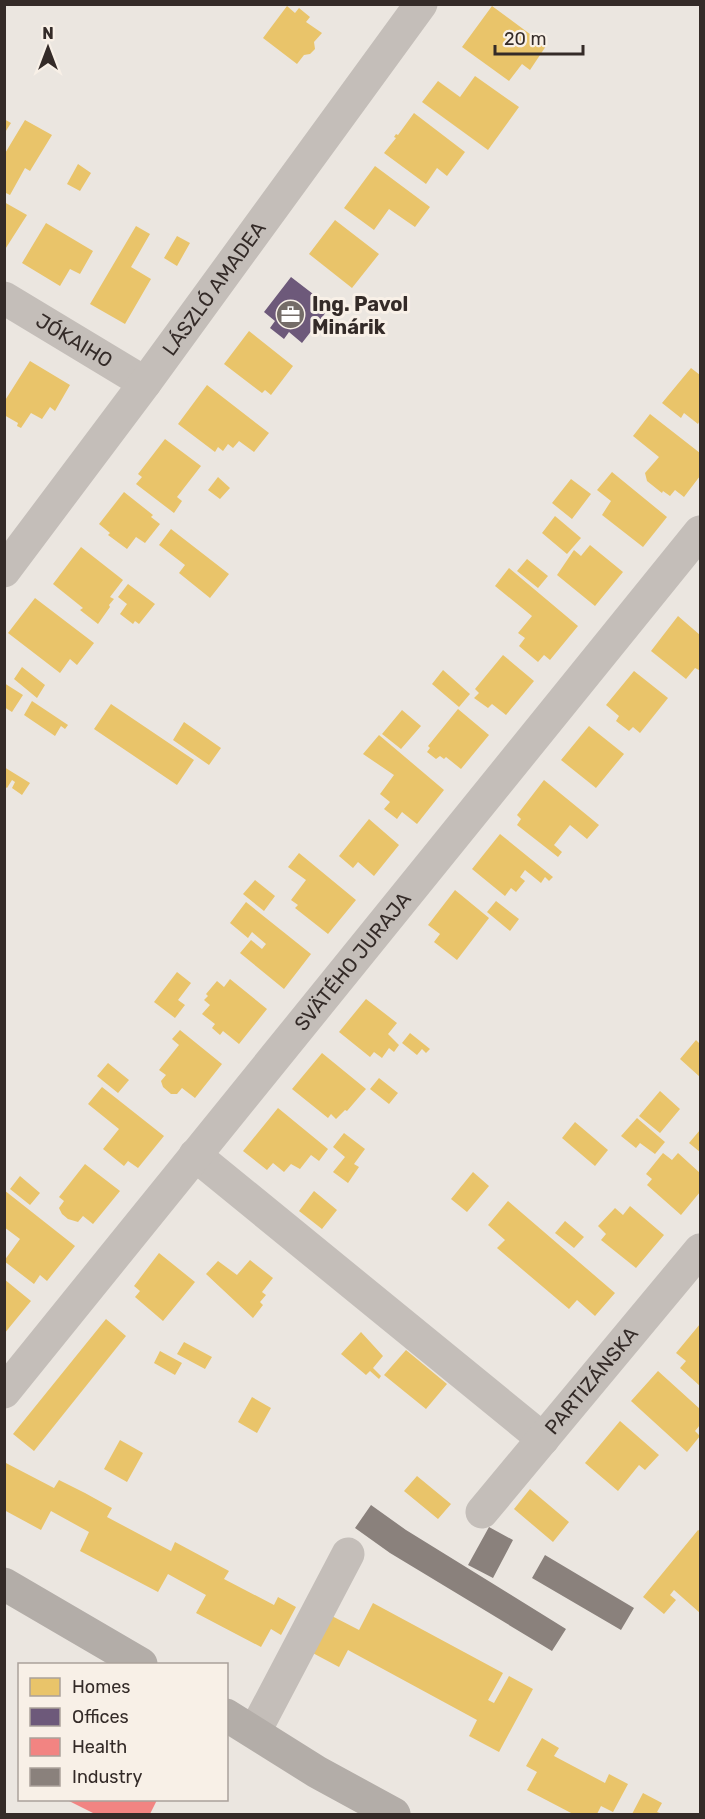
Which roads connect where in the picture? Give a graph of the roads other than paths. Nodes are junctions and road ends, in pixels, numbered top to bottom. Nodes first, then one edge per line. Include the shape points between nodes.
1 (421, 4) edge
2 (4, 298) edge
3 (145, 383) junction
4 (700, 532) edge
5 (4, 571) edge
6 (195, 1155) junction
7 (700, 1250) edge
8 (4, 1392) edge
9 (543, 1439) junction
10 (482, 1512) dead end
11 (348, 1554) dead end
12 (4, 1584) edge
13 (138, 1663) edge
14 (228, 1716) edge
15 (255, 1731) junction
16 (394, 1815) edge

1 - 3 street, LÁSZLÓ AMADEA
2 - 3 street, JÓKAIHO
3 - 5 street, LÁSZLÓ AMADEA
4 - 6 street, SVÄTÉHO JURAJA
6 - 8 street, SVÄTÉHO JURAJA
6 - 9 street
7 - 9 street, PARTIZÁNSKA
9 - 10 street, PARTIZÁNSKA
11 - 15 street
12 - 13 main road
14 - 15 main road
15 - 16 main road via 317,1772

